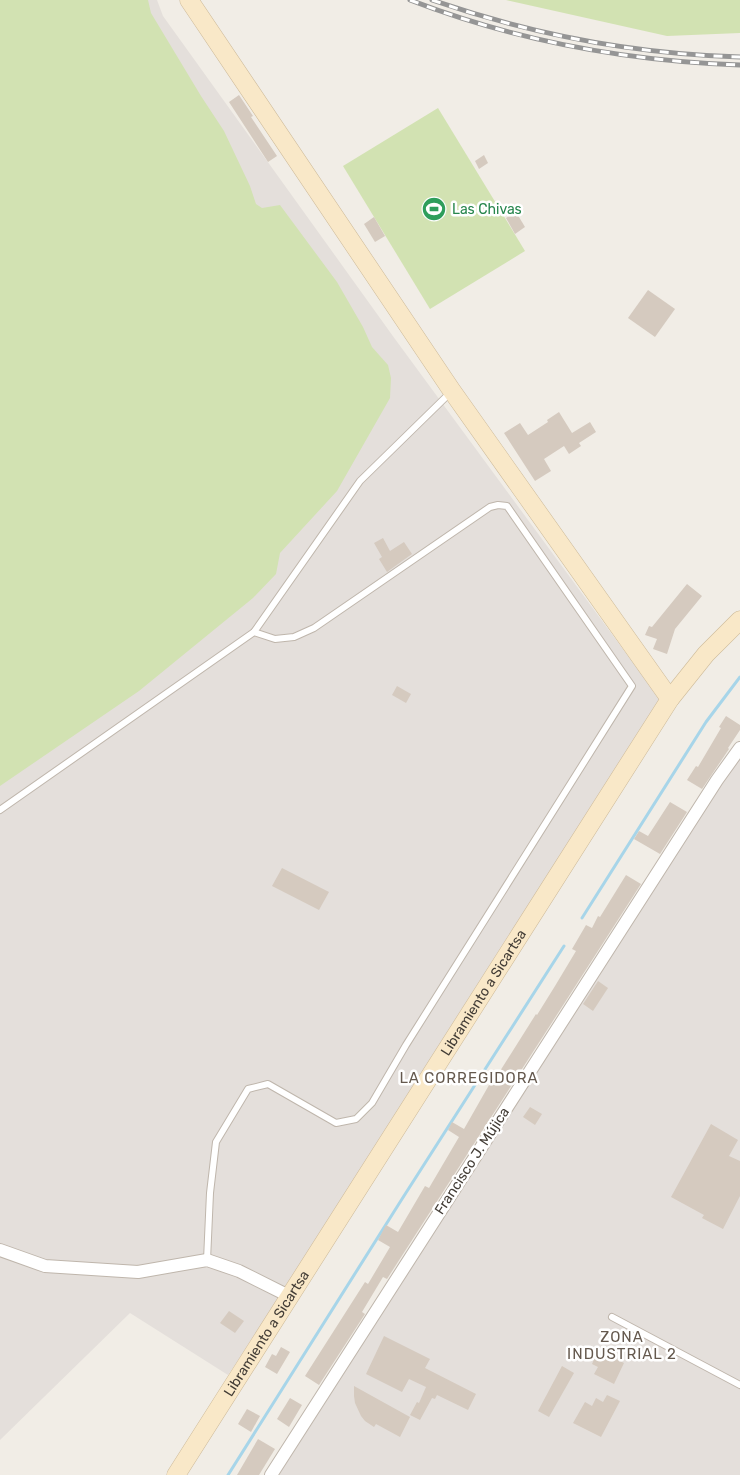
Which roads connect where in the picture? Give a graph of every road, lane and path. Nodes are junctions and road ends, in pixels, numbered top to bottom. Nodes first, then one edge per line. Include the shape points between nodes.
1 (189, 0) edge
2 (452, 391) junction
3 (740, 620) edge
4 (254, 632) junction
5 (670, 699) junction
6 (740, 748) edge
7 (0, 810) edge
8 (0, 1250) edge
9 (207, 1260) junction
10 (290, 1296) junction
11 (612, 1317) dead end
12 (740, 1385) edge
13 (176, 1475) edge
14 (271, 1475) edge

1 - 2 main road
2 - 4 lane via 360,480
2 - 5 main road
3 - 5 main road, Libramiento a Sicartsa via 706,654
4 - 7 lane
4 - 9 lane via 275,639 294,637 314,628 498,504 507,506 632,686 372,1103 356,1119 336,1123 268,1084 248,1088 216,1142
5 - 10 main road, Libramiento a Sicartsa
6 - 14 street, Francisco J. Mújica
8 - 9 street via 44,1266 138,1272
9 - 10 street
10 - 13 main road, Libramiento a Sicartsa
11 - 12 lane

